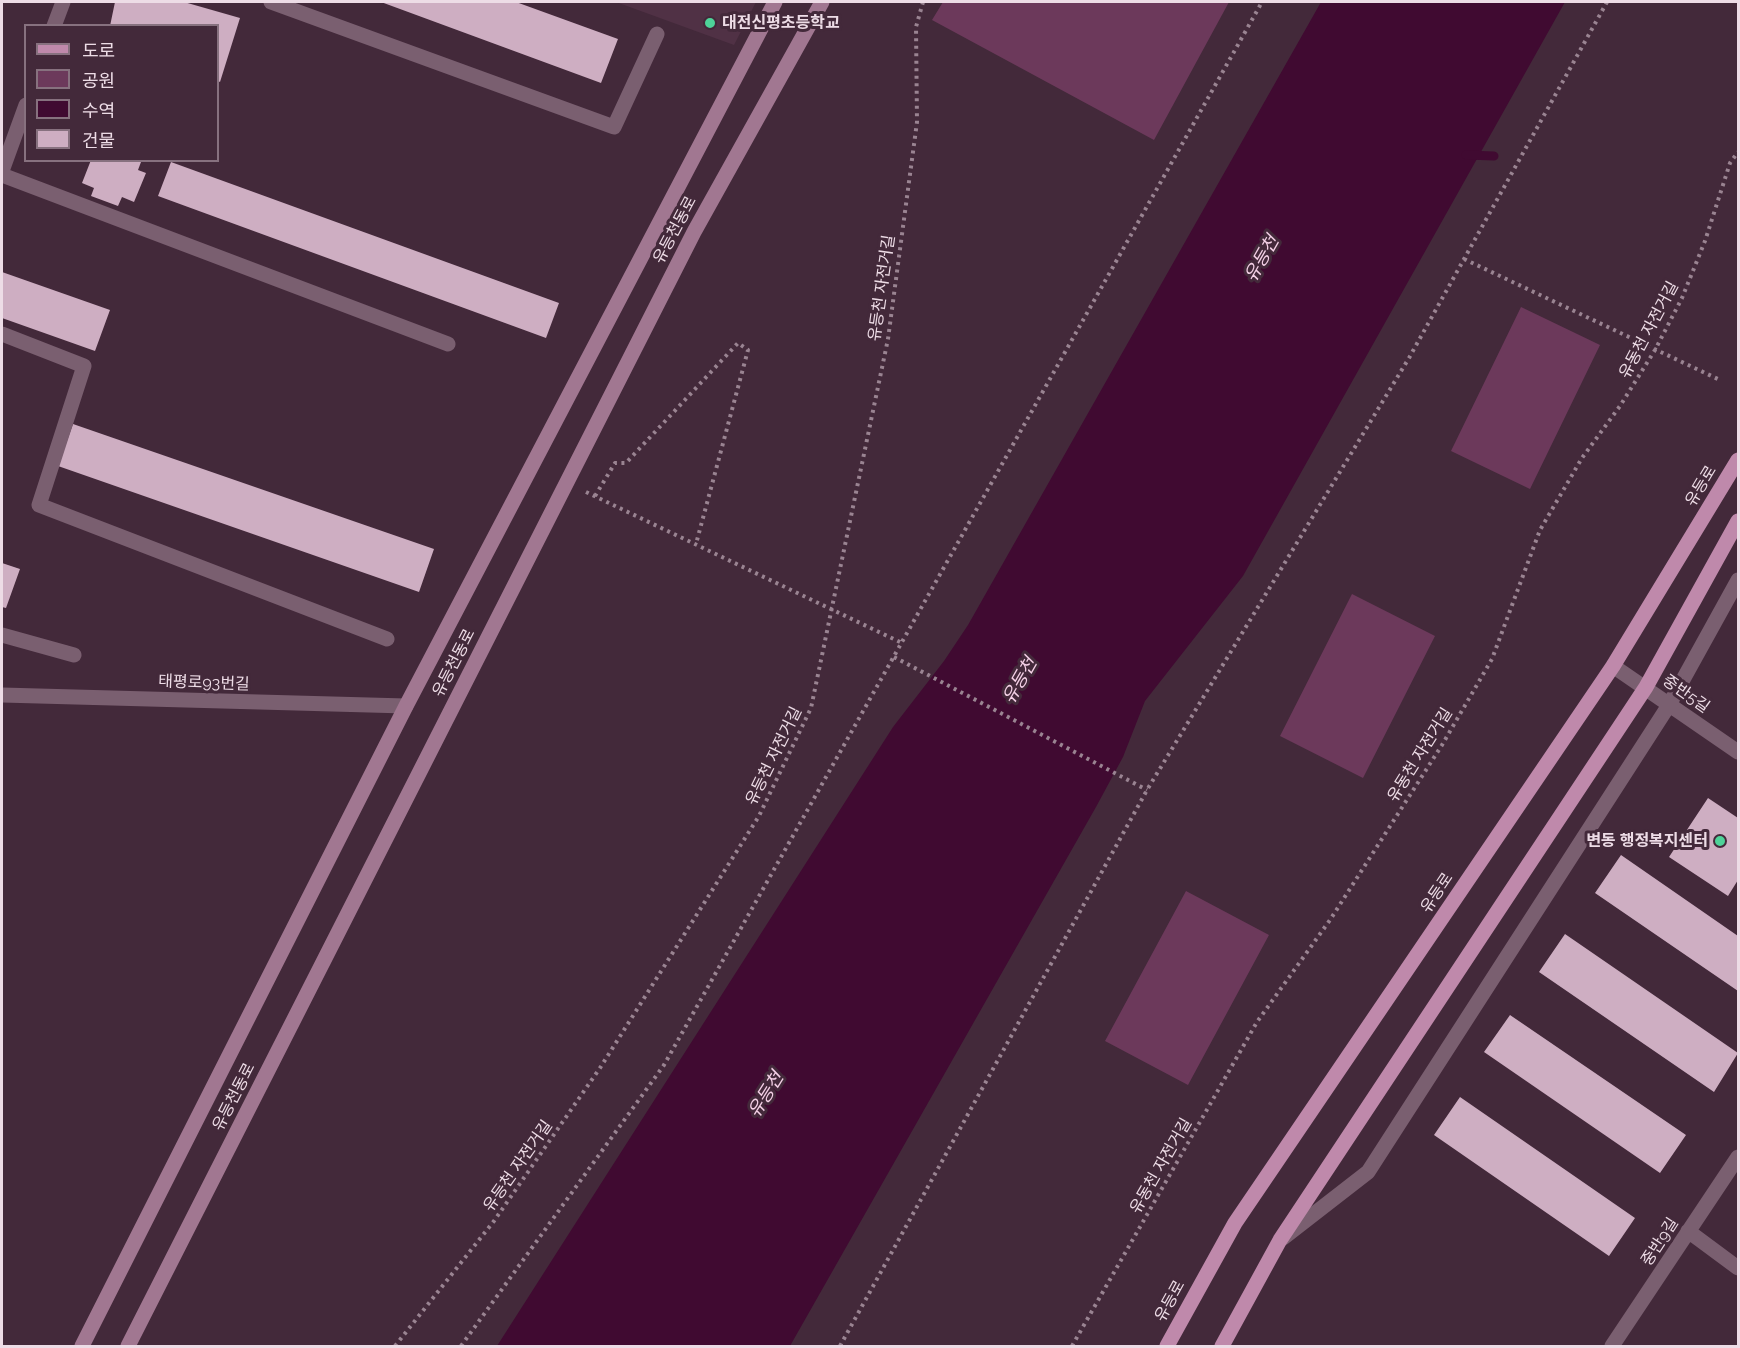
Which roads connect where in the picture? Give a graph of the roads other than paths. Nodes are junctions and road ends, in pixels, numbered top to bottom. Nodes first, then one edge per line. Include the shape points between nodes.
1 (63, 2) edge
2 (271, 2) edge
3 (775, 2) edge
4 (822, 2) edge
5 (55, 24) edge
6 (657, 34) dead end
7 (24, 111) edge
8 (2, 173) edge
9 (2, 334) edge
10 (448, 344) dead end
11 (1738, 460) edge
12 (1738, 521) edge
13 (1738, 580) edge
14 (2, 635) edge
15 (387, 639) dead end
16 (74, 655) dead end
17 (1613, 666) junction
18 (1646, 687) junction
19 (2, 695) edge
20 (1669, 705) junction
21 (406, 706) junction
22 (1738, 752) edge
23 (1738, 1157) edge
24 (1689, 1231) junction
25 (1280, 1240) junction
26 (1738, 1268) edge
27 (82, 1347) edge
28 (128, 1347) edge
29 (1167, 1347) edge
30 (1222, 1347) edge
31 (1612, 1347) edge

1 - 5 street
2 - 6 street via 614,127
3 - 21 main road, 유등천동로
4 - 28 main road, 유등천동로 via 688,243
7 - 8 street
8 - 10 street
9 - 15 street via 84,366 39,505
11 - 17 main road, 유등로
12 - 18 main road
13 - 20 street
14 - 16 street
17 - 18 street, 중반5길
17 - 29 main road, 유등로 via 1235,1223
18 - 20 street, 중반5길
18 - 25 main road
19 - 21 street, 태평로93번길
20 - 22 street, 중반5길
20 - 25 street via 1368,1172
21 - 27 main road, 유등천동로
23 - 24 street, 중반9길
24 - 26 street
24 - 31 street, 중반9길
25 - 30 main road

